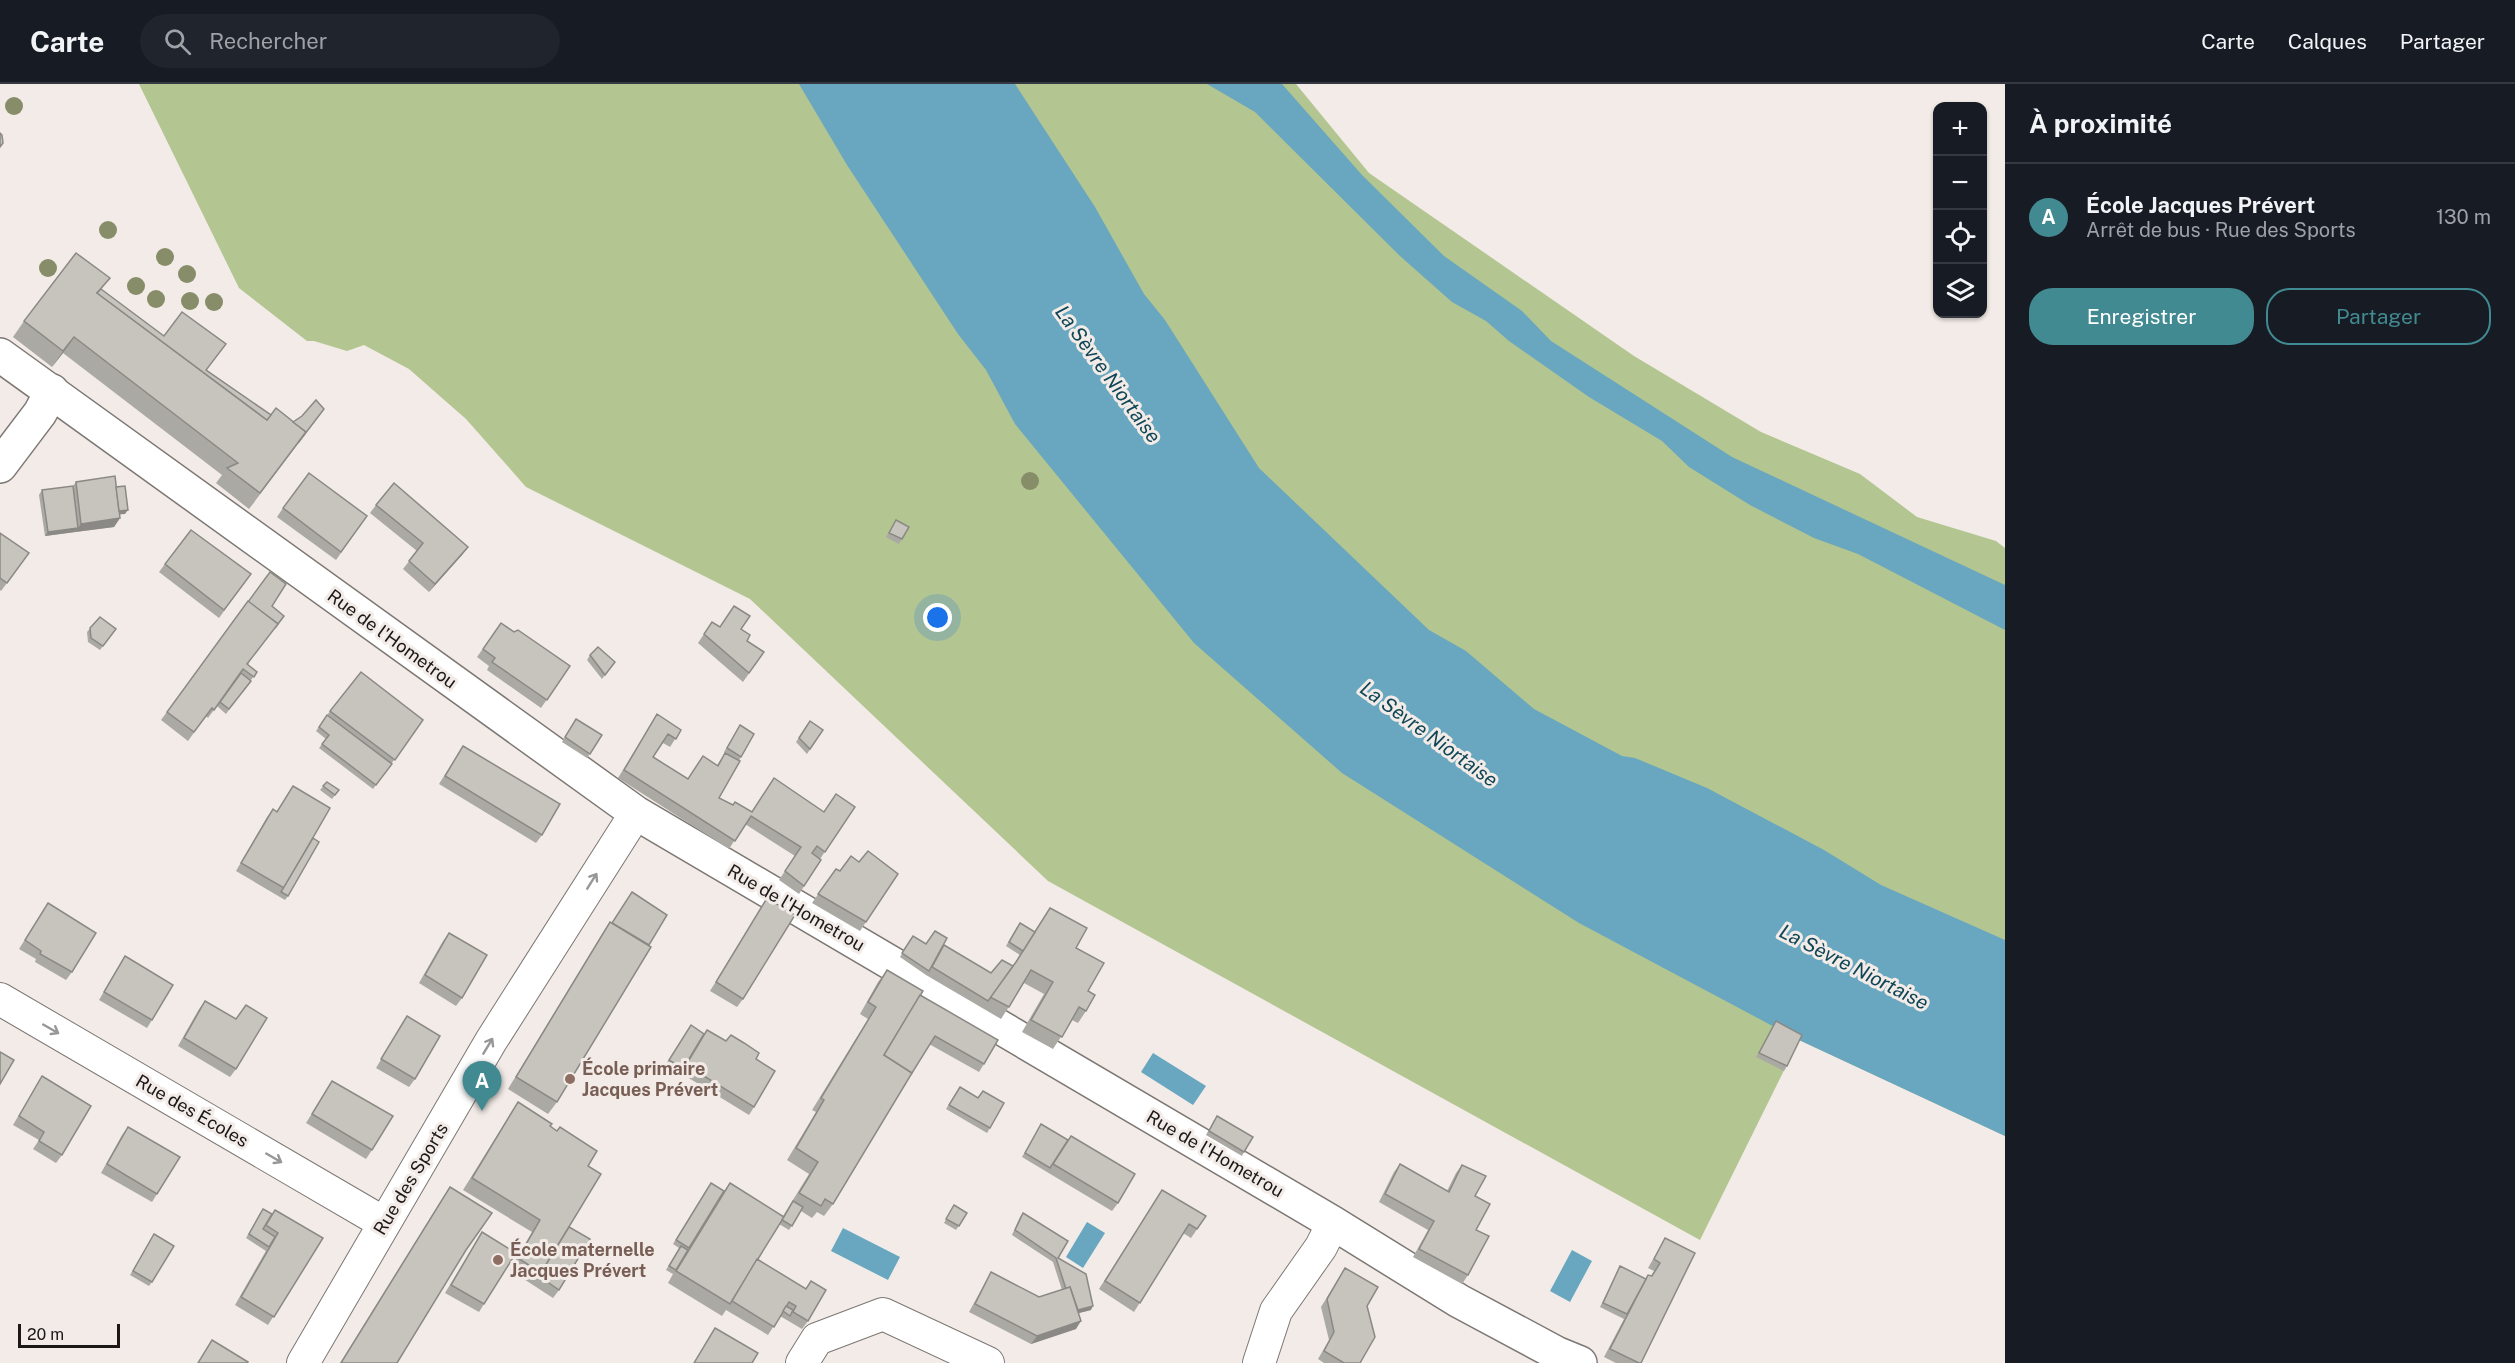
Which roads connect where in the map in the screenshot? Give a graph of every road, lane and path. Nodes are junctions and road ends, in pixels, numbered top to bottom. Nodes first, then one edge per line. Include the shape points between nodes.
1 (0, 355) edge
2 (52, 391) junction
3 (0, 466) edge
4 (636, 813) junction
5 (0, 999) edge
6 (384, 1223) junction
7 (1333, 1223) junction
8 (1564, 1360) edge
9 (303, 1363) edge
10 (802, 1363) edge
11 (988, 1363) edge
12 (1259, 1363) edge

1 - 2 street, Rue de l'Hometrou
2 - 3 street
2 - 4 street, Rue de l'Hometrou
6 -> 4 street, Rue des Sports via 491,1041
4 - 7 street, Rue de l'Hometrou
5 -> 6 street, Rue des Écoles
6 - 9 street, Rue des Sports
7 - 8 street, Rue de l'Hometrou
7 - 12 street via 1276,1311
10 - 11 street via 817,1339 883,1314

